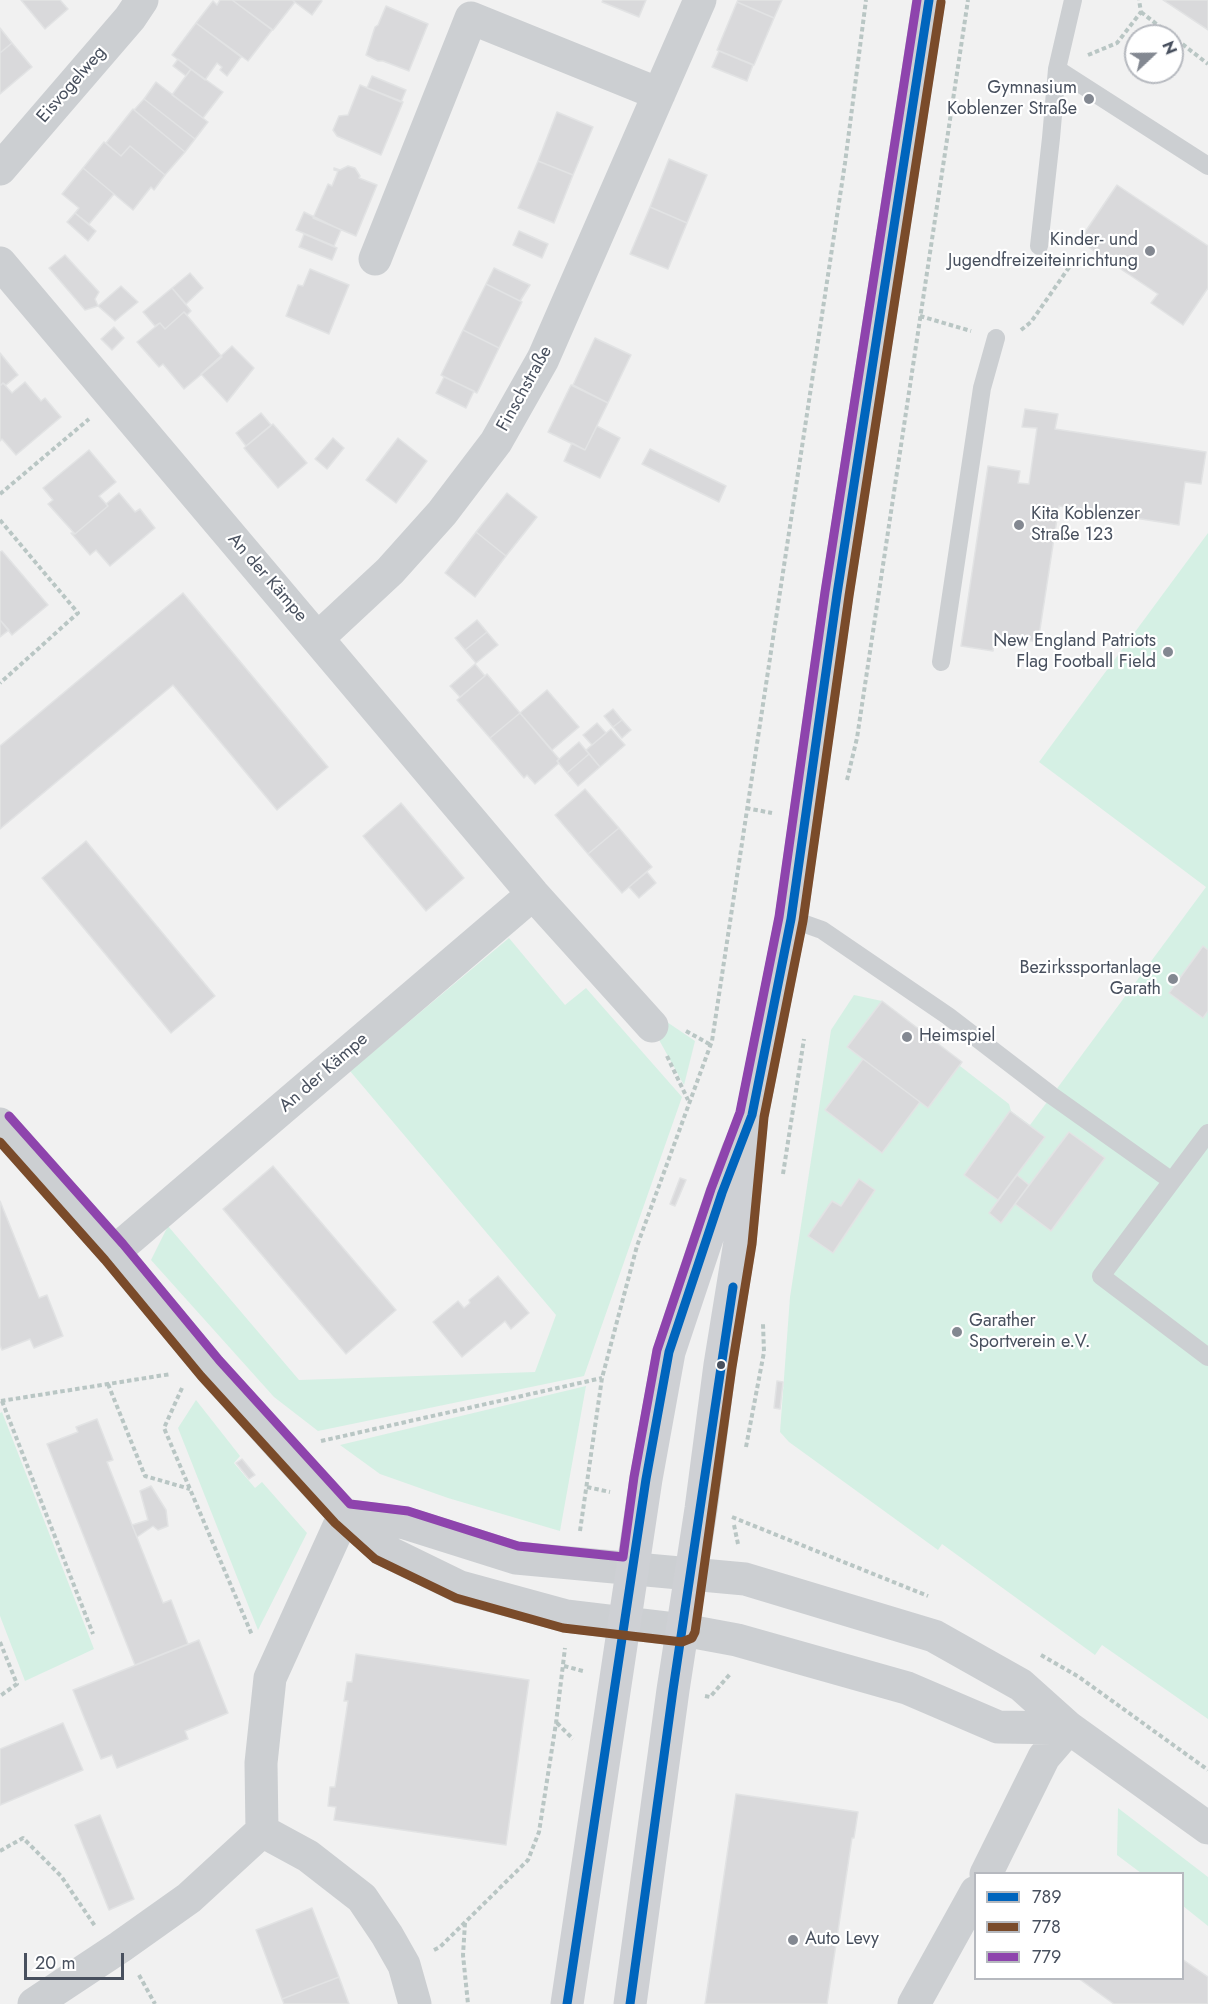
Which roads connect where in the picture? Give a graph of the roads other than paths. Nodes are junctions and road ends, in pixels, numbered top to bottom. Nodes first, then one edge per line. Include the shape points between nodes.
1 (700, 0) edge
2 (929, 0) edge
3 (1074, 0) edge
4 (128, 6) edge
5 (1057, 69) junction
6 (659, 94) junction
7 (1208, 166) edge
8 (0, 169) edge
9 (1039, 246) road end
10 (375, 259) dead end
11 (0, 263) edge
12 (996, 338) road end
13 (318, 638) junction
14 (941, 663) dead end
15 (533, 894) junction
16 (791, 919) junction
17 (652, 1026) road end
18 (752, 1115) junction
19 (0, 1124) edge
20 (1208, 1133) edge
21 (1172, 1181) junction
22 (114, 1252) junction
23 (1208, 1357) edge
24 (344, 1515) junction
25 (633, 1570) junction
26 (692, 1573) junction
27 (625, 1624) junction
28 (683, 1630) junction
29 (1069, 1728) junction
30 (1208, 1828) edge
31 (262, 1831) junction
32 (988, 1872) edge
33 (974, 1898) edge
34 (34, 2004) edge
35 (415, 2004) edge
36 (567, 2004) edge
37 (630, 2004) edge
38 (914, 2004) edge

1 - 6 street, Finschstraße
2 - 16 main road
3 - 5 lane
4 - 8 street, Eisvogelweg
5 - 7 lane
5 - 9 lane
6 - 10 street via 471,18
6 - 13 street, Finschstraße via 543,359 496,442 442,513 390,571
11 - 13 street, An der Kämpe
12 - 14 lane via 982,388
13 - 15 street, An der Kämpe
15 - 17 street, An der Kämpe
15 - 22 street, An der Kämpe
16 - 18 main road
16 - 21 lane via 822,930 948,1016
18 - 25 main road via 669,1353
18 - 26 main road via 740,1242
19 - 22 street
20 - 21 lane
21 - 23 lane via 1101,1276
22 - 24 street via 200,1369
24 - 25 street via 405,1523 516,1558
24 - 27 street via 382,1549 460,1587 566,1616
24 - 31 street via 270,1678 261,1763
25 - 26 street
25 - 27 main road
26 - 28 main road
26 - 29 street via 745,1579 934,1636 1020,1685
27 - 28 street
27 - 36 main road
28 - 29 street via 737,1640 907,1688 998,1727
28 - 37 main road
29 - 30 street
29 - 32 street via 1044,1757
31 - 34 street via 189,1898
31 - 35 street via 308,1856 362,1898 404,1965
33 - 38 street

